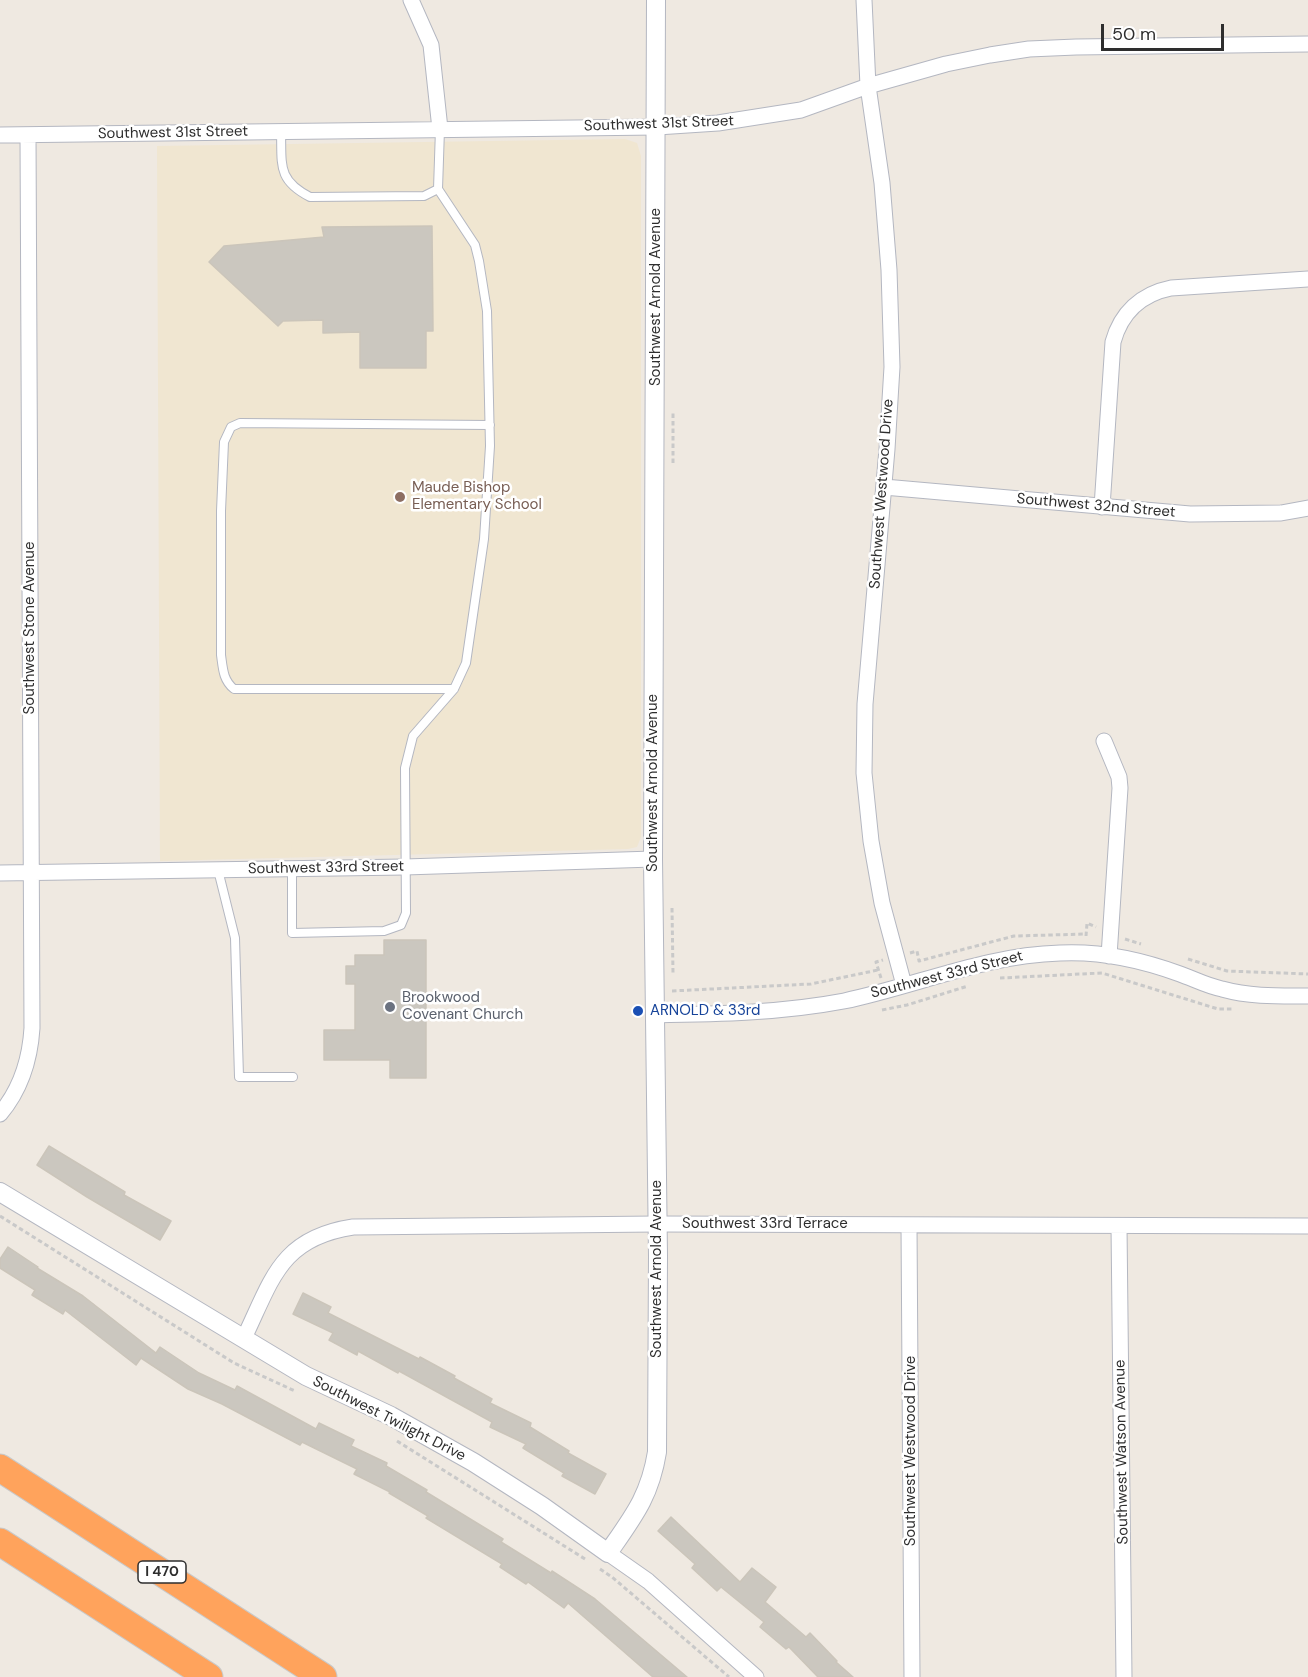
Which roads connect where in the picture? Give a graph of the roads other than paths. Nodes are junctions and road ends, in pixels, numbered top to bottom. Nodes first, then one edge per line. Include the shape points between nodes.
1 (411, 0) edge
2 (656, 0) edge
3 (864, 0) edge
4 (1308, 44) edge
5 (868, 86) junction
6 (657, 127) junction
7 (440, 129) junction
8 (280, 131) junction
9 (0, 135) edge
10 (28, 135) junction
11 (438, 189) junction
12 (1308, 279) edge
13 (489, 425) junction
14 (884, 487) junction
15 (1102, 507) junction
16 (1308, 508) edge
17 (454, 689) junction
18 (1104, 741) dead end
19 (653, 859) junction
20 (405, 867) junction
21 (292, 868) junction
22 (218, 870) junction
23 (31, 872) junction
24 (0, 873) edge
25 (1109, 956) junction
26 (904, 985) junction
27 (1308, 996) edge
28 (654, 1015) junction
29 (293, 1077) dead end
30 (0, 1114) edge
31 (0, 1192) edge
32 (657, 1224) junction
33 (909, 1225) junction
34 (1119, 1226) junction
35 (1308, 1227) edge
36 (244, 1338) junction
37 (0, 1468) edge
38 (0, 1542) edge
39 (608, 1552) junction
40 (209, 1677) edge
41 (323, 1677) edge
42 (756, 1677) edge
43 (912, 1677) edge
44 (1124, 1677) edge

1 - 7 street via 431,45
2 - 6 street, Southwest Arnold Avenue
3 - 5 street, Southwest Westwood Drive
4 - 5 street, Southwest 31st Street via 1029,50 946,64
5 - 6 street, Southwest 31st Street via 790,112
5 - 14 street, Southwest Westwood Drive via 889,270 892,367
6 - 7 street, Southwest 31st Street
6 - 19 street, Southwest Arnold Avenue
7 - 8 street, Southwest 31st Street
7 - 11 lane
8 - 10 street, Southwest 31st Street
8 - 11 lane via 284,174 296,190 310,197 424,196
9 - 10 street, Southwest 31st Street
10 - 23 street, Southwest Stone Avenue
11 - 13 lane via 475,245 479,261 487,311
12 - 15 street via 1171,288 1140,300 1130,309 1113,342
13 - 17 lane via 484,539 466,663
13 - 17 lane via 240,423 231,427 224,442 221,655 224,678 230,686
14 - 15 street, Southwest 32nd Street
14 - 26 street, Southwest Westwood Drive via 865,704 864,773 882,903
15 - 16 street, Southwest 32nd Street via 1190,514 1281,513
17 - 20 lane via 413,736 405,768
18 - 25 street via 1120,788
19 - 20 street, Southwest 33rd Street
19 - 28 street, Southwest Arnold Avenue
20 - 21 street, Southwest 33rd Street
20 - 21 lane via 406,913 401,925 384,931 292,933
21 - 22 street, Southwest 33rd Street
22 - 23 street, Southwest 33rd Street
22 - 29 lane via 234,938 239,1077
23 - 24 street, Southwest 33rd Street
23 - 30 street, Southwest Stone Avenue via 31,1043 19,1085
25 - 26 street, Southwest 33rd Street via 1064,953 1005,958
25 - 27 street, Southwest 33rd Street via 1146,963 1240,993
26 - 28 street, Southwest 33rd Street via 780,1011
28 - 32 street, Southwest Arnold Avenue
31 - 36 street, Southwest Twilight Drive
32 - 33 street, Southwest 33rd Terrace
32 - 36 street, Southwest 33rd Terrace via 330,1230 289,1255 276,1272
32 - 39 street, Southwest Arnold Avenue via 655,1461 639,1508
33 - 34 street, Southwest 33rd Terrace
33 - 43 street, Southwest Westwood Drive
34 - 35 street, Southwest 33rd Terrace
34 - 44 street, Southwest Watson Avenue
36 - 39 street, Southwest Twilight Drive via 306,1376 391,1416 473,1462
37 - 41 highway, I 470
38 - 40 highway
39 - 42 street, Southwest Twilight Drive via 648,1581

